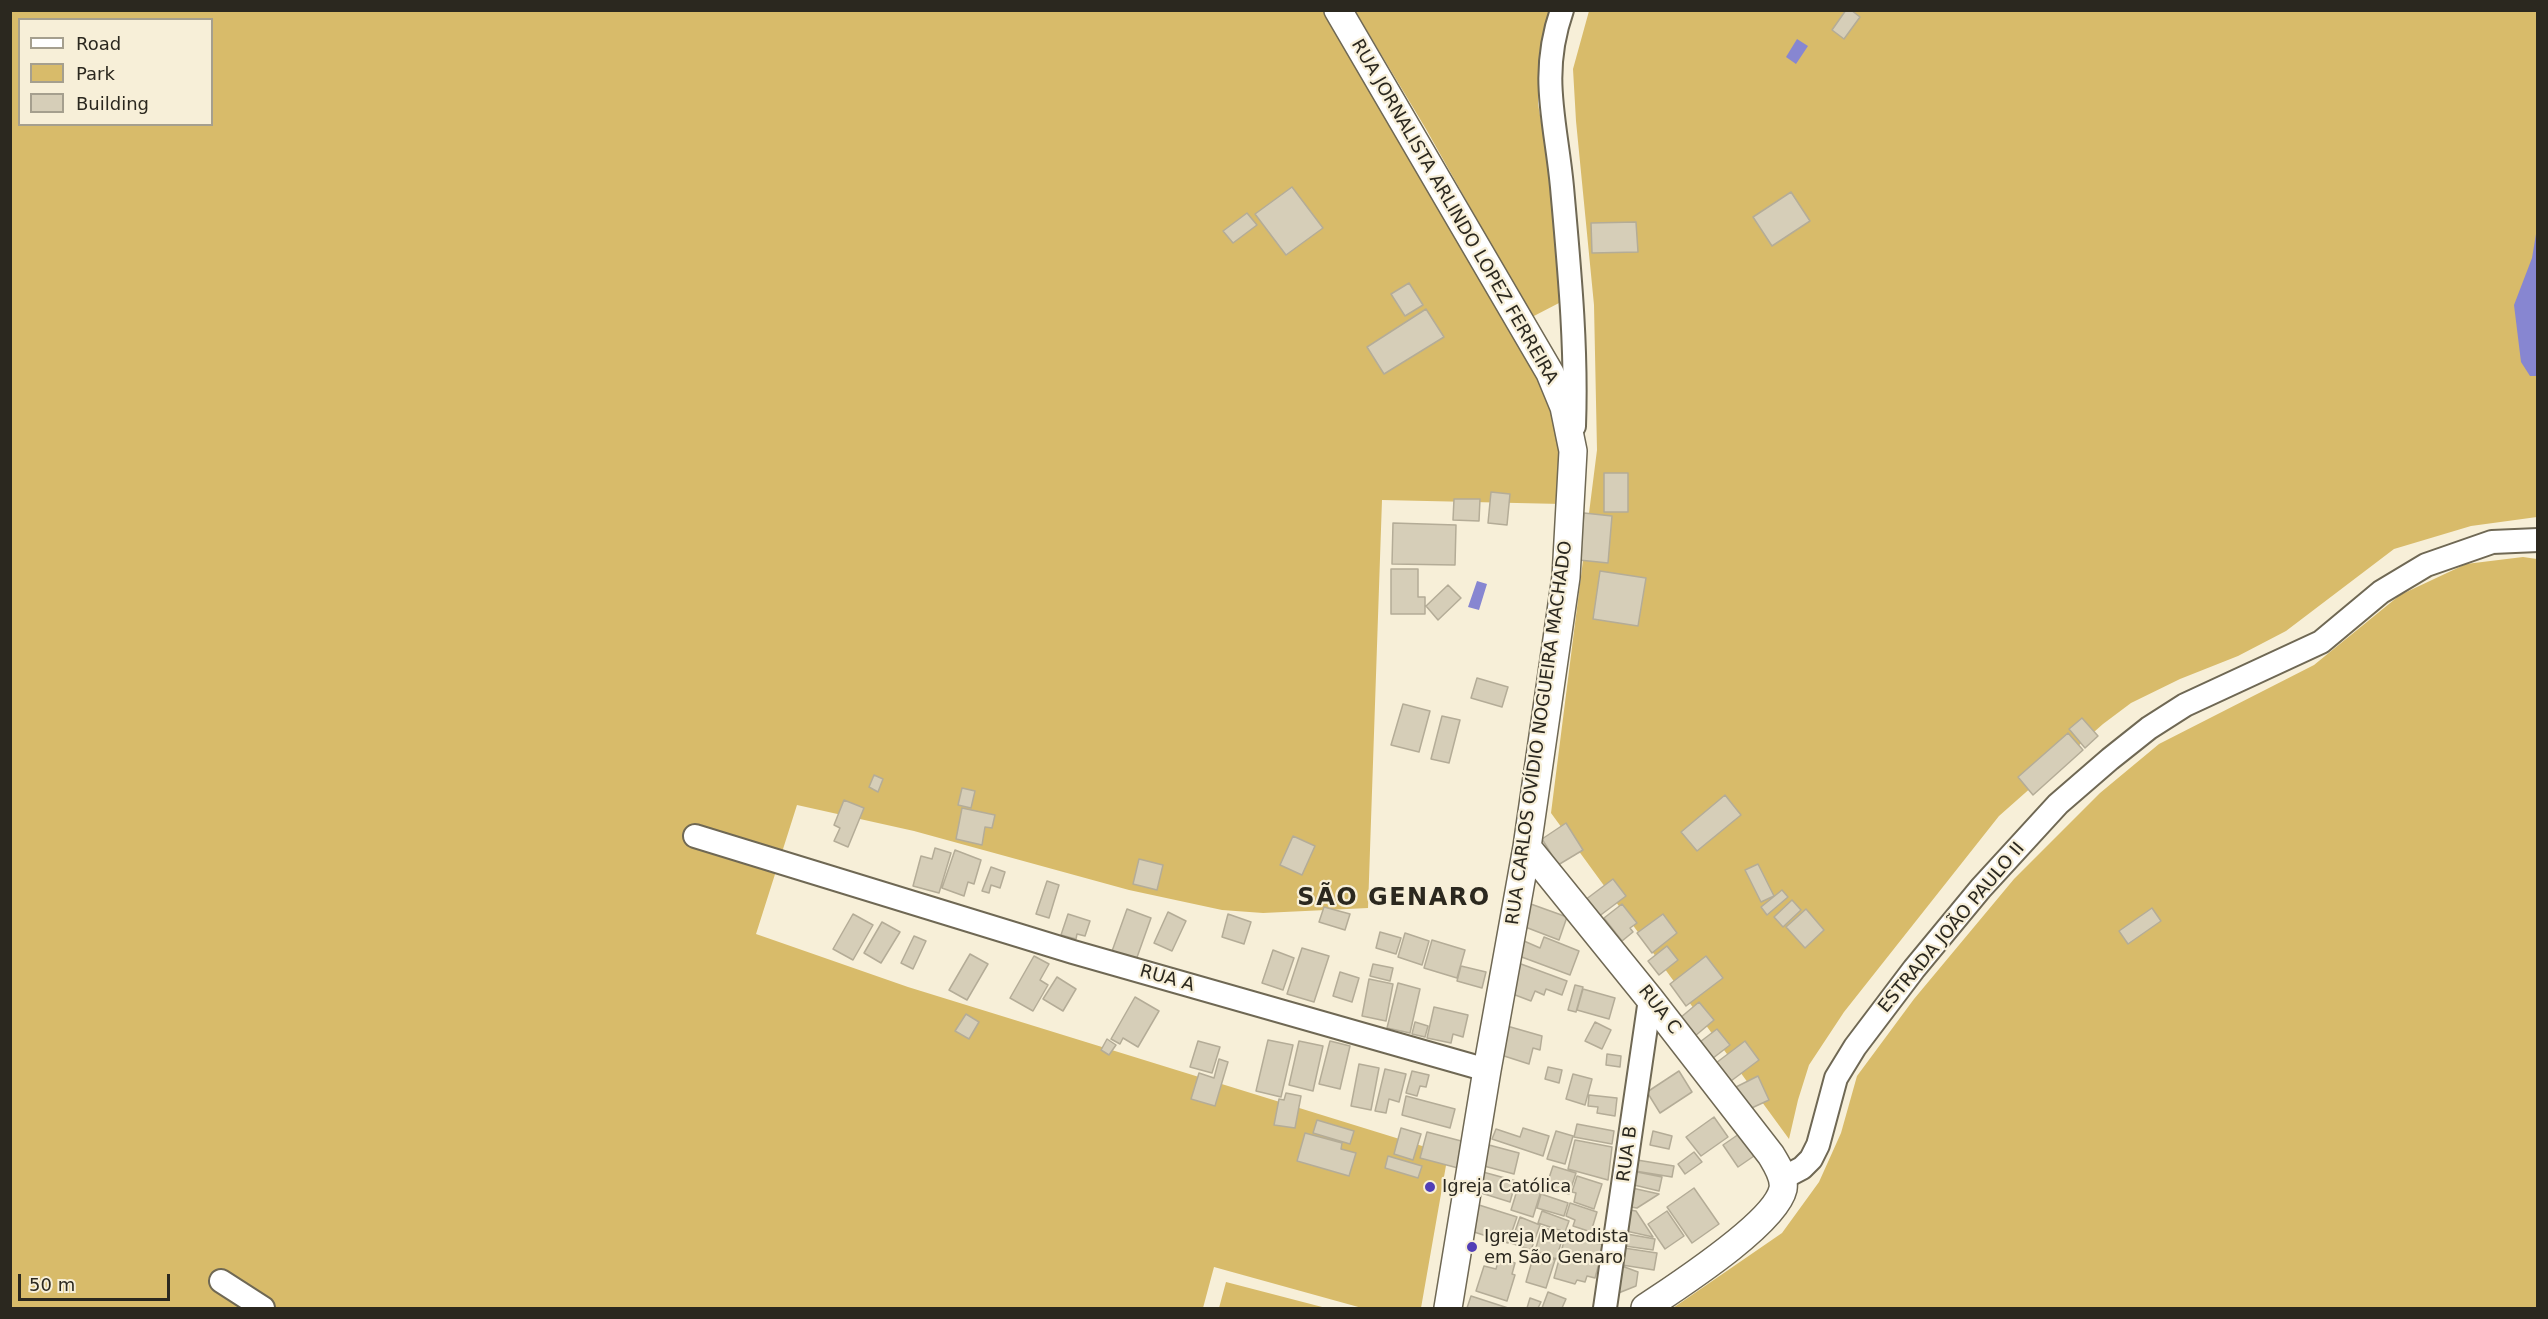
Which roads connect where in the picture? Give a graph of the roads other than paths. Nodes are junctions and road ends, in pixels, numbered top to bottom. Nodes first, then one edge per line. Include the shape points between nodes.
1 (1338, 10) edge
2 (1562, 10) edge
3 (1574, 451) junction
4 (2538, 540) edge
5 (695, 836) dead end
6 (1527, 847) junction
7 (1650, 999) junction
8 (1487, 1070) junction
9 (1783, 1178) junction
10 (221, 1281) dead end
11 (263, 1308) edge
12 (1448, 1308) edge
13 (1605, 1308) edge
14 (1645, 1308) edge

1 - 3 street, RUA JORNALISTA ARLINDO LOPEZ FERREIRA via 1550,373 1564,407
2 - 3 street, RUA CARLOS OVÍDIO NOGUEIRA MACHADO via 1549,69 1570,265
3 - 6 street, RUA CARLOS OVÍDIO NOGUEIRA MACHADO via 1566,578
4 - 9 street, ESTRADA JOÃO PAULO II via 2492,542 2426,565 2381,592 2321,642 2185,705 2110,759 2058,804 1914,969 1836,1078 1811,1159
5 - 8 street, RUA A via 1073,952
6 - 7 street, RUA C
6 - 8 street, RUA CARLOS OVÍDIO NOGUEIRA MACHADO
7 - 9 street, RUA C via 1771,1155
7 - 13 street, RUA B
8 - 12 street, RUA CARLOS OVÍDIO NOGUEIRA MACHADO
9 - 14 street via 1781,1194 1756,1227
10 - 11 street

